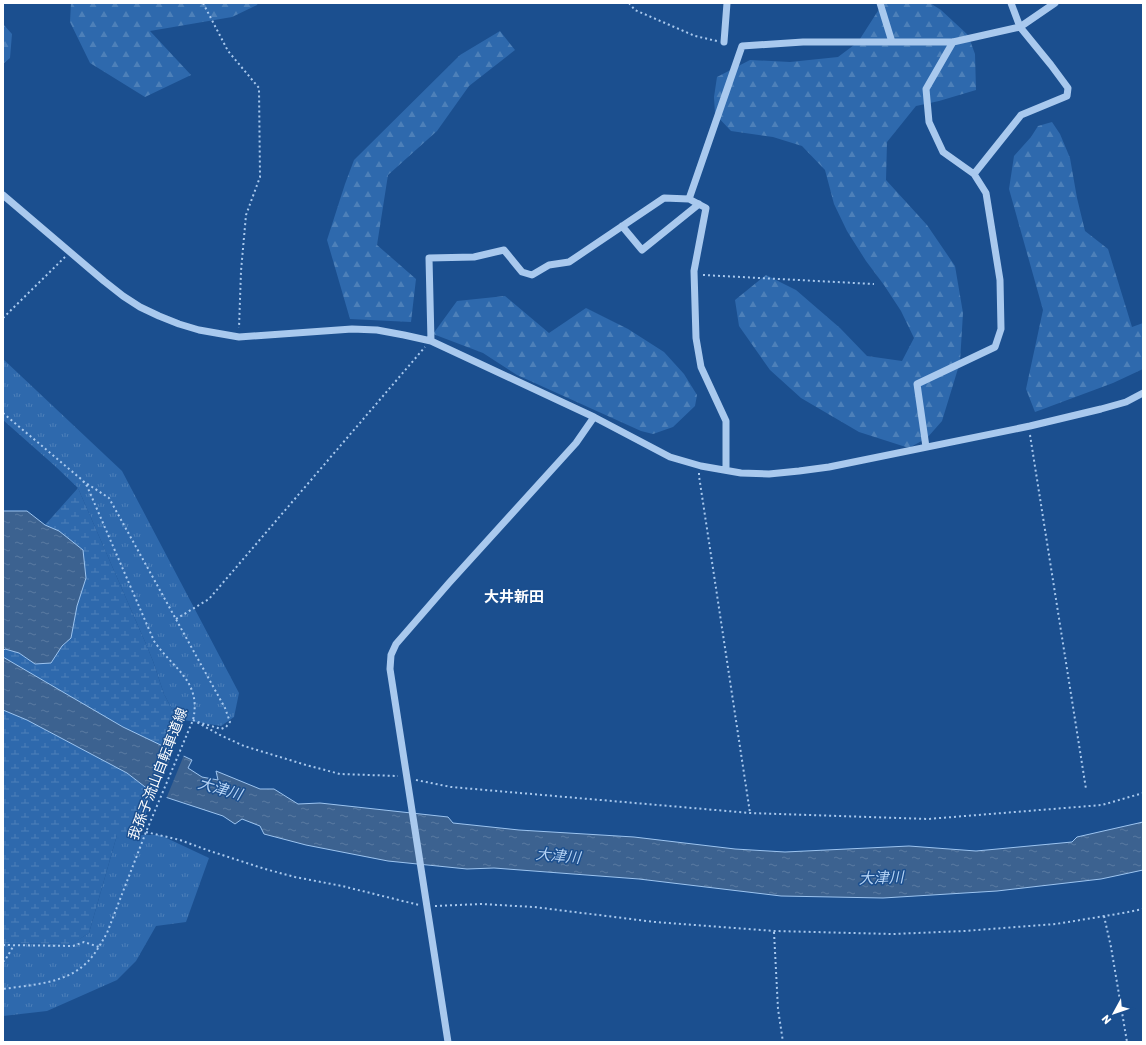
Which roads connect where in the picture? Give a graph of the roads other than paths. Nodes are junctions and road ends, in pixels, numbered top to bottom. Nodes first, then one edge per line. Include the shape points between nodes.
1 (727, 3) edge
2 (880, 3) edge
3 (1011, 3) edge
4 (1055, 3) edge
5 (1020, 27) junction
6 (724, 42) road end
7 (892, 42) junction
8 (953, 42) junction
9 (974, 174) junction
10 (3, 195) edge
11 (689, 199) junction
12 (699, 204) junction
13 (622, 226) junction
14 (431, 341) junction
15 (1143, 393) edge
16 (594, 417) junction
17 (926, 447) junction
18 (726, 470) junction
19 (448, 1042) edge

1 - 6 street
2 - 7 street
3 - 5 street
4 - 5 street
5 - 8 street
5 - 9 street via 1064,82 1068,88 1067,96 1021,115
7 - 8 street
7 - 11 street via 803,42 742,46
8 - 9 street via 926,89 929,122 944,152
9 - 17 street via 986,193 1000,280 1001,329 995,347 917,384
10 - 14 street via 104,281 140,307 179,324 239,337 377,330
11 - 12 street
11 - 13 street via 664,198
12 - 13 street via 642,250
12 - 18 street via 706,208 694,271 696,338 700,367 726,421
13 - 14 street via 569,262 549,265 532,275 522,272 504,250 474,257 429,258
14 - 16 street
15 - 17 street via 1126,402 1101,409
16 - 18 street via 670,457
16 - 19 street via 576,443 396,644 391,655 390,669 406,778
17 - 18 street via 798,471 769,474

